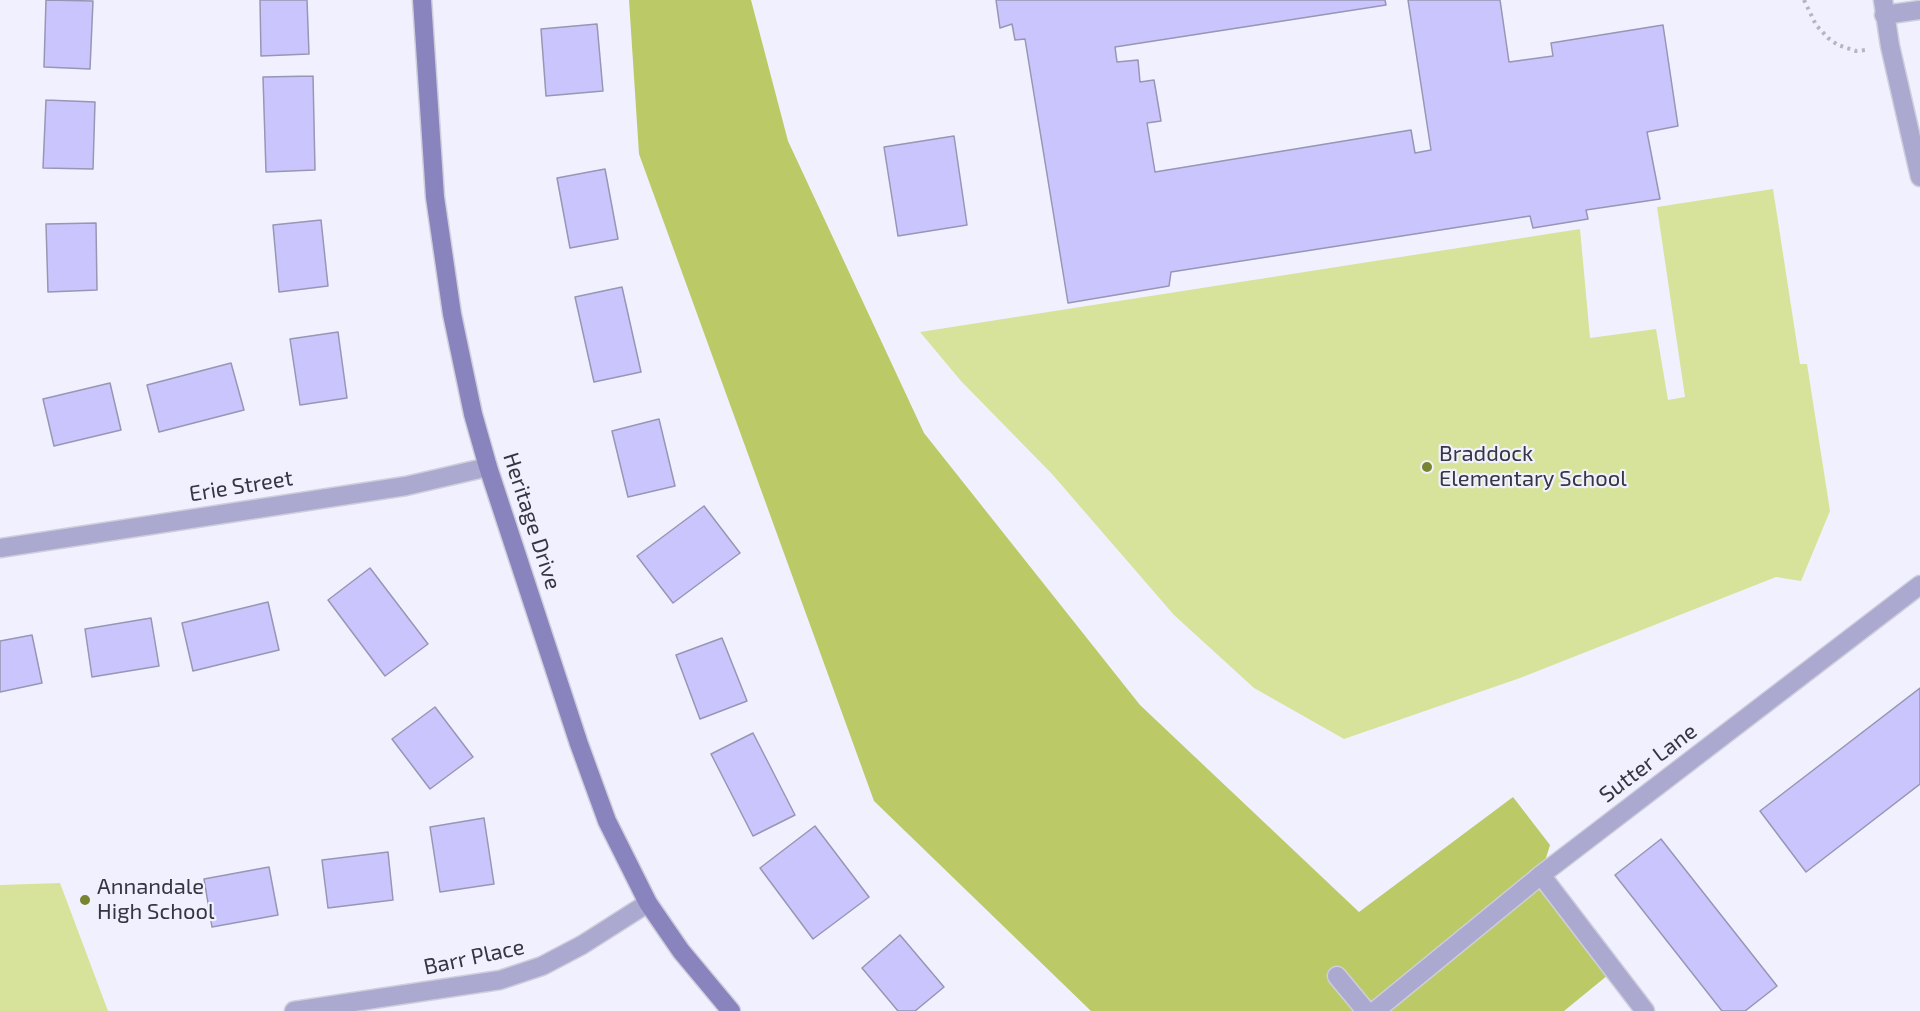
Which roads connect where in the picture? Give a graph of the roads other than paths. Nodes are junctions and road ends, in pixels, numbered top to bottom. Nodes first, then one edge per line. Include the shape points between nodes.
1 (422, 0) edge
2 (1883, 8) edge
3 (1920, 10) edge
4 (1920, 177) edge
5 (488, 466) junction
6 (0, 548) edge
7 (1920, 585) edge
8 (1541, 875) junction
9 (648, 903) junction
10 (1337, 976) dead end
11 (416, 1003) edge
12 (294, 1011) edge
13 (731, 1011) edge
14 (1366, 1011) edge
15 (1376, 1011) edge
16 (1645, 1011) edge

1 - 5 street, Heritage Drive via 435,197 452,314
2 - 3 street
2 - 4 street
5 - 6 street, Erie Street via 406,486
5 - 9 street, Heritage Drive via 607,821
7 - 8 street, Sutter Lane
8 - 15 street, Sutter Lane
8 - 16 street
9 - 11 street, Barr Place via 542,966
9 - 13 street, Heritage Drive via 681,951
10 - 14 street
11 - 12 street, Barr Place

